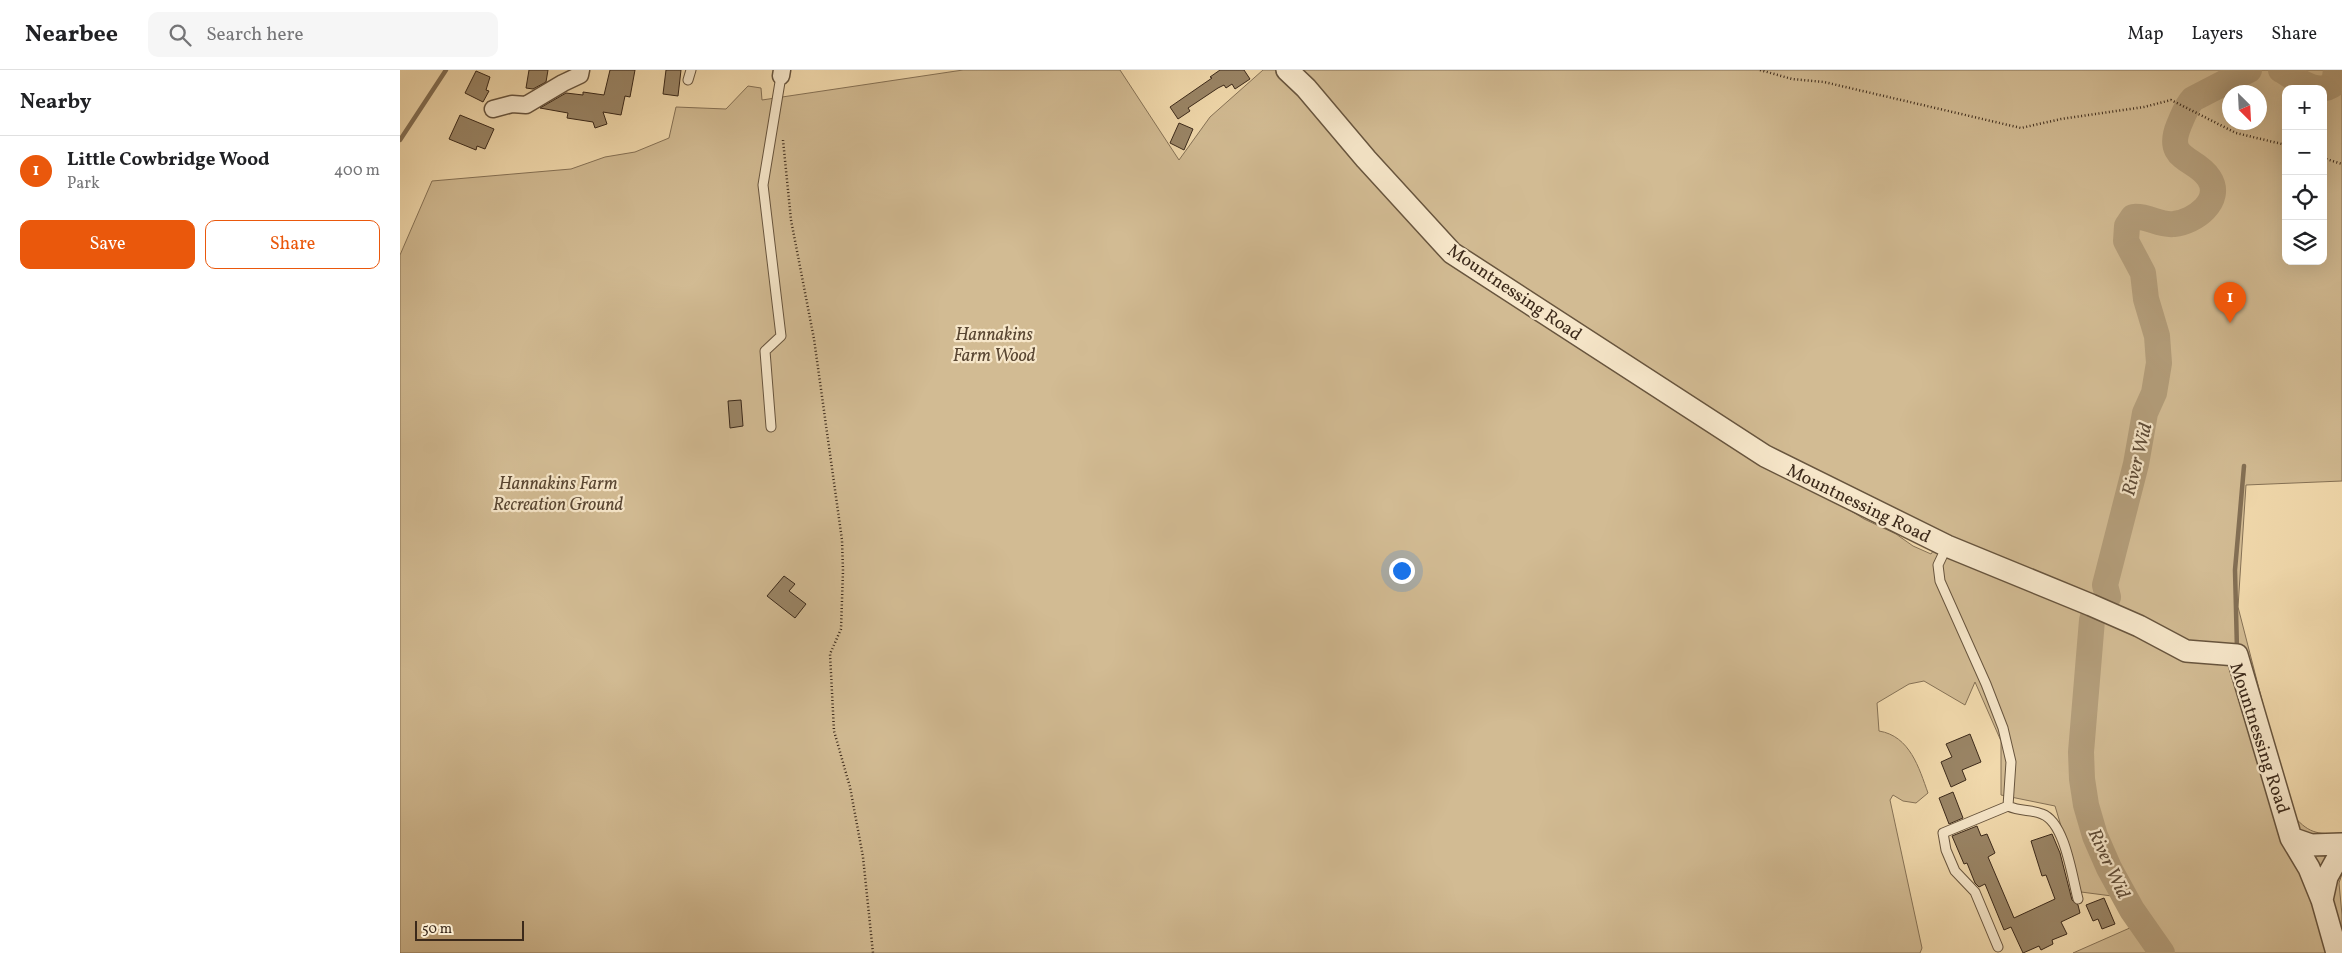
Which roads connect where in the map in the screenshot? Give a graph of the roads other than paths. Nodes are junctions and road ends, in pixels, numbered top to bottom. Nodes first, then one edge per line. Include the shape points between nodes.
1 (581, 70) edge
2 (691, 70) edge
3 (1287, 70) edge
4 (781, 73) edge
5 (688, 80) dead end
6 (493, 109) dead end
7 (771, 427) dead end
8 (1947, 546) junction
9 (2008, 806) junction
10 (2292, 838) junction
11 (2342, 844) edge
12 (2342, 850) edge
13 (2078, 899) dead end
14 (2322, 900) junction
15 (1998, 947) dead end
16 (2337, 953) edge

1 - 6 street via 580,76 526,105 512,104
2 - 5 lane
3 - 8 street, Mountnessing Road via 1452,253 1765,456
4 - 7 lane via 763,185 781,336 765,352
8 - 9 lane via 1938,565 1940,581 2003,728 2011,762
8 - 10 street, Mountnessing Road via 2091,605 2186,651 2237,655
9 - 13 lane via 2018,811 2042,814 2052,820 2059,830
9 - 15 lane via 1944,833 1946,850 1955,871 1975,892
10 - 11 street via 2311,845
10 - 14 street, Mountnessing Road
12 - 14 street via 2327,877
14 - 16 street, Mountnessing Road

